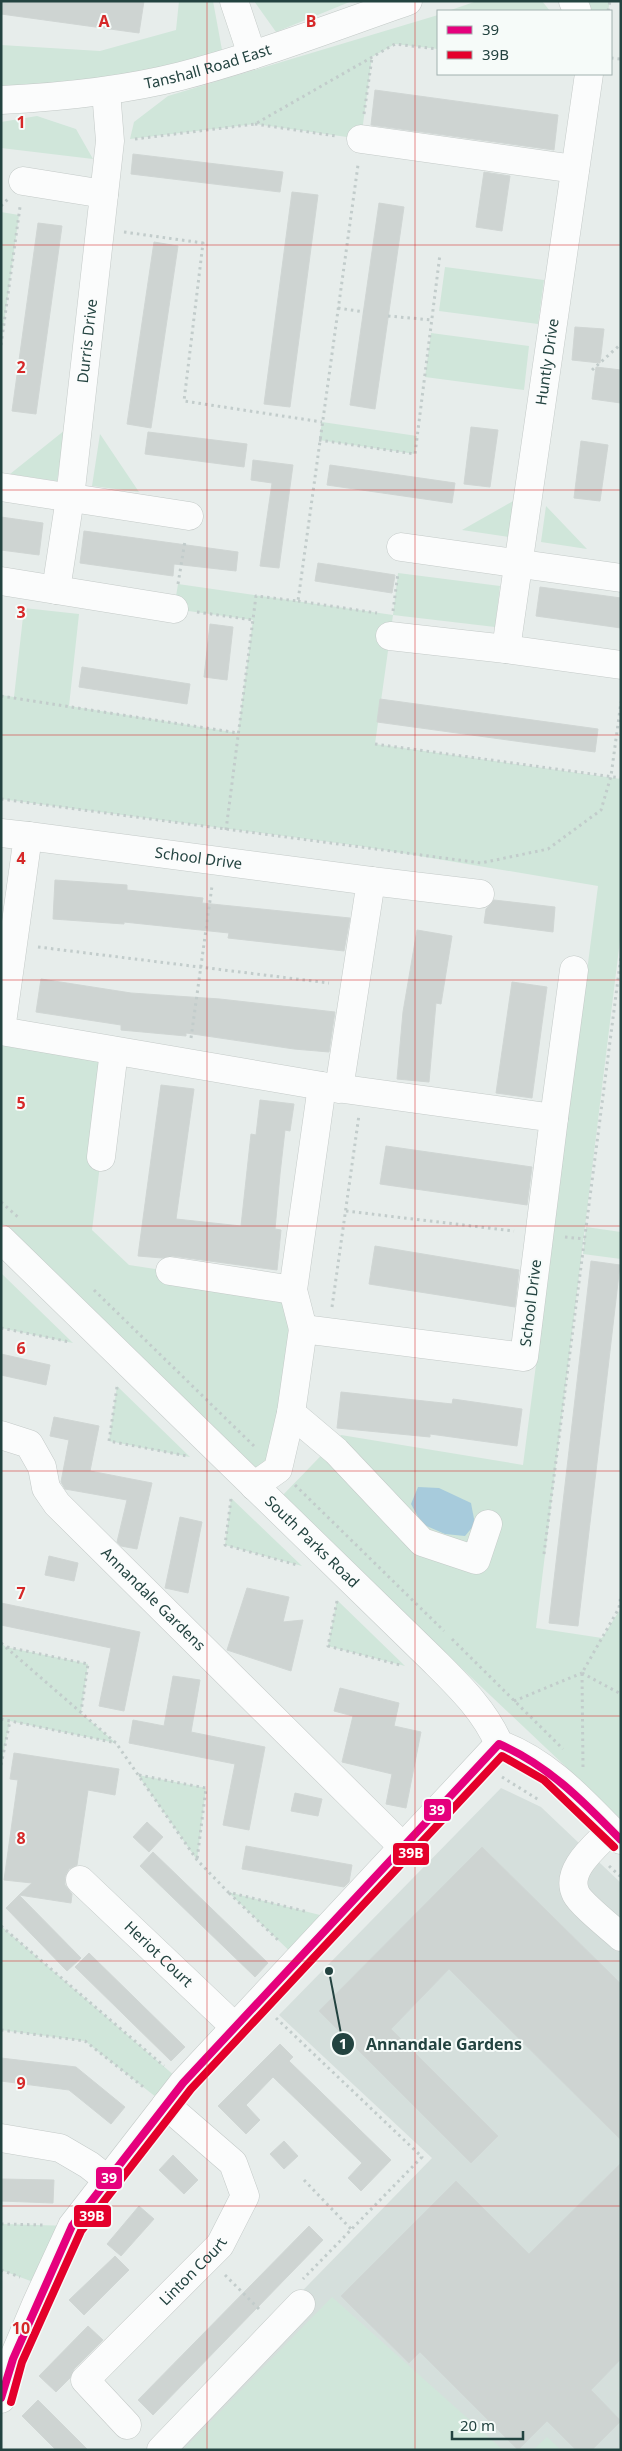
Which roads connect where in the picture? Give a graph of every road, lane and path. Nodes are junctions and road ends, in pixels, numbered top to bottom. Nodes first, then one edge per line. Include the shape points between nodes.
1 (234, 1) edge
2 (408, 1) edge
3 (437, 49) edge
4 (252, 55) junction
5 (372, 57) junction
6 (589, 75) edge
7 (106, 91) junction
8 (1, 100) edge
9 (256, 124) junction
10 (361, 139) junction
11 (110, 141) junction
12 (575, 169) junction
13 (23, 181) joint
14 (104, 194) junction
15 (99, 228) junction
16 (440, 254) dead end
17 (338, 308) junction
18 (364, 312) dead end
19 (388, 316) dead end
20 (432, 320) junction
21 (621, 344) edge
22 (1, 345) edge
23 (592, 370) dead end
24 (322, 422) junction
25 (320, 440) junction
26 (1, 487) edge
27 (70, 498) junction
28 (189, 516) joint
29 (401, 547) joint
30 (518, 563) junction
31 (621, 578) edge
32 (1, 581) edge
33 (56, 590) junction
34 (298, 601) junction
35 (174, 609) junction
36 (253, 620) junction
37 (392, 626) junction
38 (506, 649) junction
39 (621, 666) edge
40 (1, 696) edge
41 (621, 702) edge
42 (238, 733) junction
43 (375, 744) dead end
44 (611, 776) junction
45 (621, 778) edge
46 (1, 799) edge
47 (226, 830) junction
48 (1, 833) edge
49 (28, 836) junction
50 (215, 861) junction
51 (371, 881) junction
52 (480, 894) dead end
53 (13, 944) junction
54 (621, 956) edge
55 (200, 967) junction
56 (574, 970) dead end
57 (354, 986) junction
58 (1, 1031) edge
59 (114, 1051) junction
60 (188, 1064) junction
61 (341, 1089) junction
62 (554, 1118) junction
63 (102, 1157) dead end
64 (1, 1202) edge
65 (346, 1211) junction
66 (25, 1224) dead end
67 (540, 1234) junction
68 (1, 1239) edge
69 (170, 1271) dead end
70 (93, 1290) dead end
71 (293, 1290) junction
72 (1, 1328) edge
73 (316, 1331) junction
74 (73, 1343) dead end
75 (117, 1386) dead end
76 (291, 1413) junction
77 (1, 1435) edge
78 (190, 1457) dead end
79 (278, 1469) junction
80 (243, 1492) junction
81 (488, 1524) dead end
82 (544, 1554) dead end
83 (302, 1566) dead end
84 (621, 1595) edge
85 (337, 1600) dead end
86 (1, 1643) edge
87 (5, 1647) junction
88 (405, 1666) dead end
89 (582, 1673) junction
90 (621, 1694) edge
91 (514, 1700) junction
92 (81, 1712) junction
93 (1, 1719) edge
94 (10, 1721) junction
95 (116, 1743) junction
96 (499, 1744) junction
97 (567, 1752) dead end
98 (578, 1763) dead end
99 (1, 1765) edge
100 (583, 1768) junction
101 (589, 1774) dead end
102 (138, 1775) junction
103 (616, 1835) edge
104 (403, 1847) junction
105 (196, 1860) junction
106 (80, 1880) dead end
107 (228, 1892) junction
108 (336, 1919) junction
109 (1, 1926) edge
110 (621, 1937) edge
111 (299, 1960) junction
112 (259, 2002) junction
113 (236, 2028) junction
114 (1, 2030) edge
115 (183, 2083) junction
116 (166, 2105) junction
117 (1, 2138) edge
118 (108, 2180) junction
119 (304, 2180) dead end
120 (1, 2224) edge
121 (72, 2226) junction
122 (351, 2229) junction
123 (208, 2257) junction
124 (300, 2294) joint
125 (267, 2316) dead end
126 (7, 2357) edge
127 (1, 2399) edge
128 (127, 2426) dead end
129 (161, 2450) edge

1 - 4 street
2 - 4 street, Tanshall Road East
3 - 5 path via 395,44
4 - 7 street, Tanshall Road East via 180,76
5 - 9 path
5 - 10 path
6 - 12 street, Huntly Drive
7 - 8 street, Tanshall Road East
7 - 11 street, Durris Drive
9 - 10 path
9 - 11 path
10 - 12 street
10 - 17 path
11 - 14 street, Durris Drive
12 - 30 street, Huntly Drive
13 - 14 street
13 - 22 path
14 - 15 street, Durris Drive
15 - 24 path via 203,243 184,401
15 - 27 street, Durris Drive
16 - 20 path
17 - 18 path
17 - 24 path
19 - 20 path
20 - 25 path via 415,454
21 - 23 path
24 - 25 path
25 - 34 path
26 - 27 street
27 - 28 street
27 - 33 street, Durris Drive
28 - 35 path
29 - 30 street
29 - 37 path
30 - 31 street
30 - 38 street, Huntly Drive
32 - 33 street
33 - 35 street
34 - 36 path via 256,596
34 - 37 path
35 - 36 path
36 - 42 path
37 - 38 street
38 - 39 street
40 - 42 path
41 - 44 path
42 - 47 path
43 - 44 path
44 - 45 path
44 - 47 path via 601,810 548,849 482,863
46 - 47 path
48 - 49 street, School Drive
49 - 50 street, School Drive
49 - 53 street
50 - 51 street, School Drive
50 - 55 path
51 - 52 street, School Drive
51 - 57 street
53 - 55 path
53 - 58 street
54 - 82 path
55 - 57 path
55 - 60 path
56 - 62 street, School Drive
57 - 61 street
58 - 59 street
59 - 60 street
59 - 63 street
60 - 61 street
61 - 62 street
61 - 65 path
61 - 71 street
62 - 67 street, School Drive
64 - 66 path
65 - 67 path
65 - 73 path
67 - 73 street, School Drive via 524,1357
68 - 80 street, South Parks Road
69 - 71 street
70 - 79 path
71 - 73 street
72 - 74 path
73 - 76 street
75 - 78 path via 108,1441
76 - 79 street
76 - 81 street via 336,1451 422,1542 476,1560
77 - 104 street, Annandale Gardens via 29,1444 42,1466 46,1488 57,1504
79 - 80 street
79 - 91 path
80 - 83 path via 225,1546
80 - 96 street, South Parks Road via 431,1658 472,1701 490,1724
84 - 89 path via 619,1608
85 - 88 path via 328,1646
86 - 87 path
87 - 92 path
87 - 92 path via 88,1664
89 - 90 path
89 - 91 path
89 - 100 path
91 - 97 path
92 - 95 path
93 - 94 path
94 - 95 path
94 - 99 path
95 - 102 path
96 - 103 street via 521,1752 543,1766
96 - 104 street
98 - 100 path
100 - 101 path
102 - 105 path
102 - 105 path via 206,1788
103 - 110 street via 583,1860 574,1877 576,1895
104 - 108 street
105 - 107 path
106 - 113 street, Heriot Court
107 - 108 path
107 - 111 path
108 - 111 street
109 - 115 path
111 - 112 street
112 - 113 street
112 - 122 path via 422,2157
113 - 115 street
114 - 116 path via 84,2041
115 - 116 street
116 - 118 street
116 - 123 street, Linton Court via 233,2163 245,2196 220,2245
117 - 118 street via 60,2148
118 - 121 street
119 - 122 path
120 - 121 path
121 - 126 street
122 - 124 path
123 - 125 path
123 - 128 street, Linton Court via 85,2380
124 - 129 street
126 - 127 street

